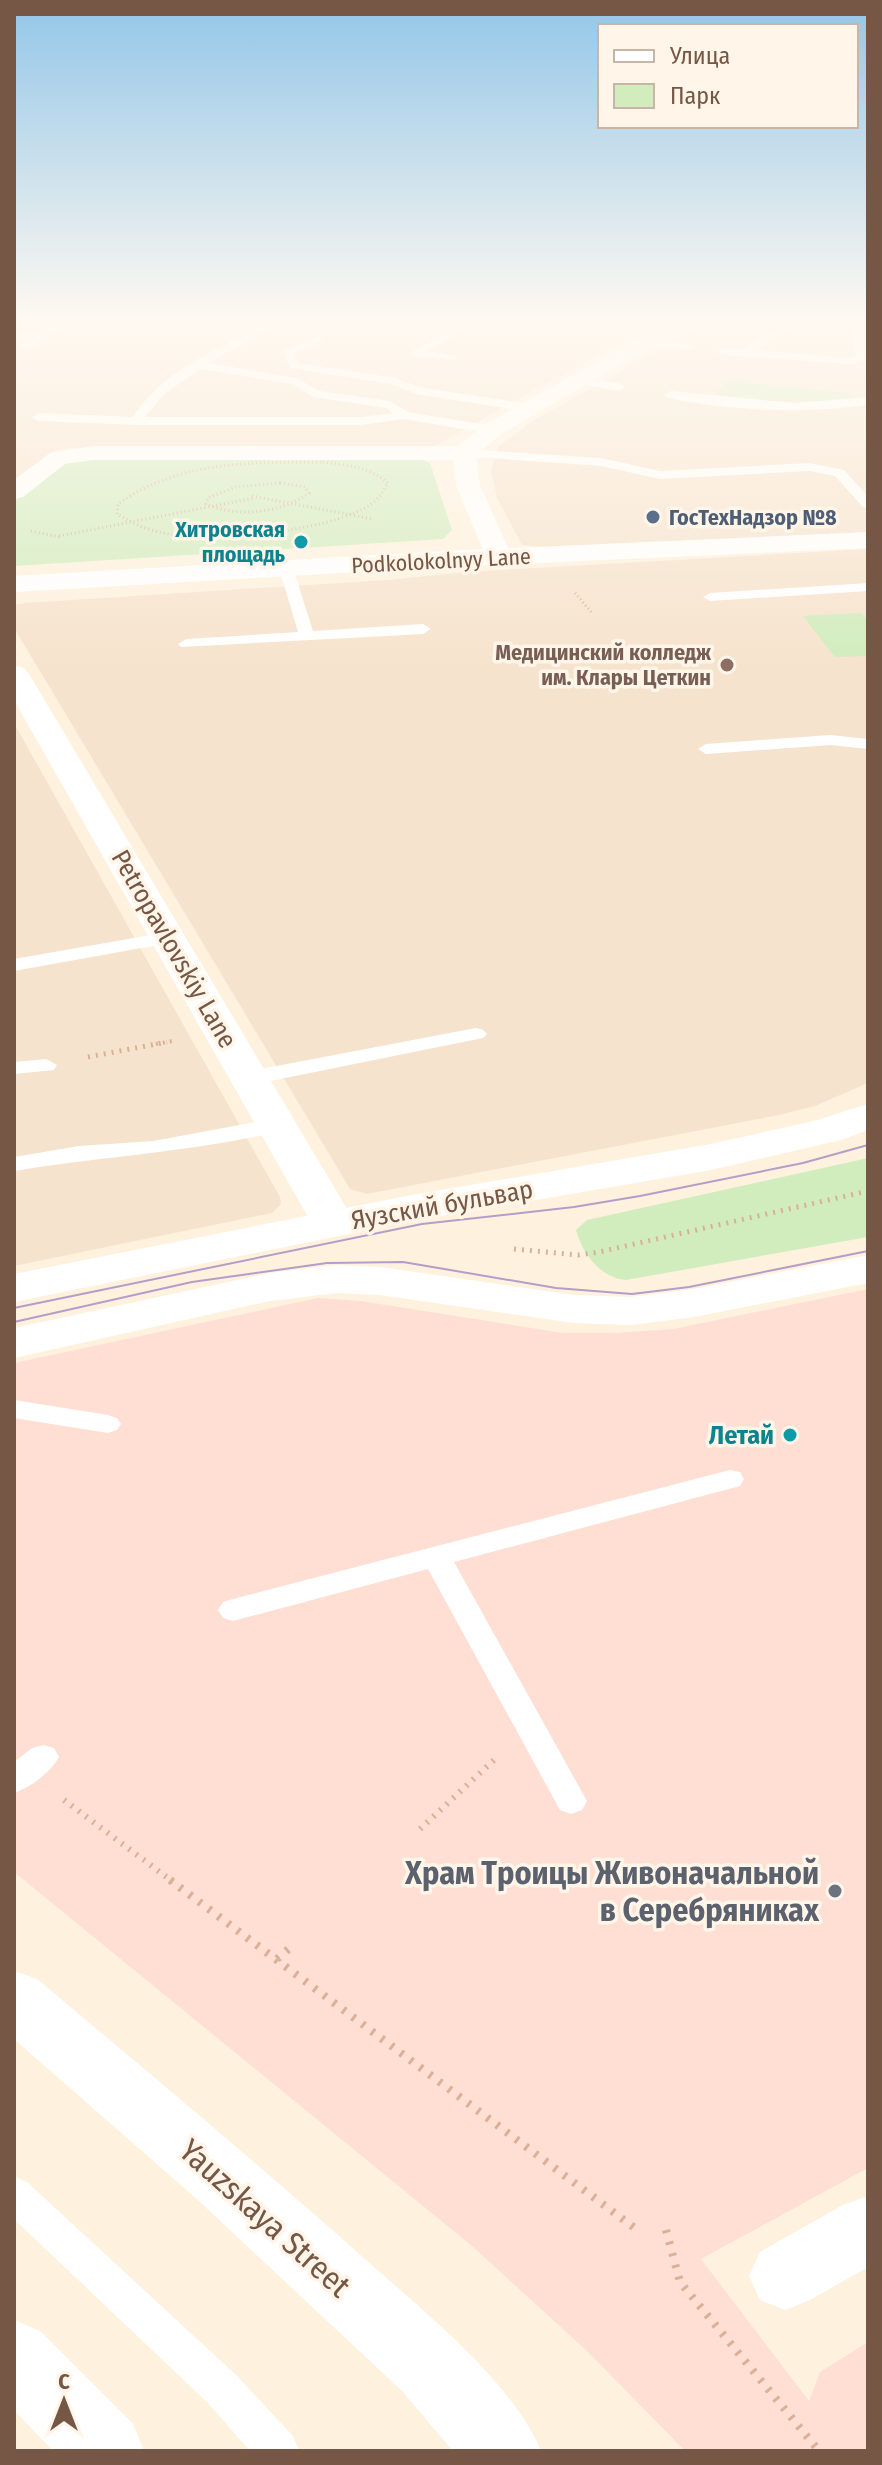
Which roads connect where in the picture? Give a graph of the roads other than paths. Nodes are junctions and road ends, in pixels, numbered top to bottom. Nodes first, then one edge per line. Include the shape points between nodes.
1 (482, 438) edge
2 (464, 453) junction
3 (14, 492) edge
4 (868, 504) edge
5 (868, 540) edge
6 (499, 557) junction
7 (286, 568) junction
8 (14, 584) edge
9 (868, 587) edge
10 (710, 597) dead end
11 (423, 629) dead end
12 (307, 636) junction
13 (186, 644) dead end
14 (14, 674) edge
15 (868, 744) edge
16 (706, 749) dead end
17 (168, 938) junction
18 (14, 965) edge
19 (476, 1034) dead end
20 (46, 1065) dead end
21 (14, 1068) edge
22 (250, 1078) junction
23 (868, 1116) edge
24 (277, 1125) junction
25 (14, 1164) edge
26 (334, 1224) junction
27 (868, 1269) edge
28 (14, 1288) edge
29 (14, 1343) edge
30 (14, 1409) edge
31 (108, 1424) dead end
32 (730, 1479) dead end
33 (436, 1556) junction
34 (233, 1610) dead end
35 (571, 1801) dead end
36 (14, 1999) edge
37 (14, 2194) edge
38 (868, 2229) edge
39 (785, 2276) dead end
40 (14, 2357) edge
41 (106, 2451) edge
42 (278, 2451) edge
43 (503, 2451) edge

1 - 2 street
2 - 3 street via 93,453 58,458
2 - 4 lane via 601,462 660,475 810,467 839,473
2 - 6 street via 468,485
5 - 6 street, Podkolokolnyy Lane
6 - 7 street, Podkolokolnyy Lane
7 - 8 street, Podkolokolnyy Lane
7 - 12 lane
9 - 10 lane
11 - 12 lane
12 - 13 lane
14 - 17 street, Petropavlovskiy Lane
15 - 16 lane via 830,740
17 - 18 lane
17 - 22 street, Petropavlovskiy Lane
19 - 22 lane
20 - 21 lane
22 - 24 street, Petropavlovskiy Lane
23 - 26 street, Яузский бульвар via 711,1157
24 - 25 lane via 153,1148
24 - 26 street, Petropavlovskiy Lane
26 - 28 street, Яузский бульвар
27 - 29 street via 631,1311 574,1309 337,1279 270,1287
30 - 31 lane
32 - 33 lane
33 - 34 lane
33 - 35 lane
36 - 43 street, Yauzskaya Street via 222,2177 428,2365
37 - 42 lane via 222,2389
38 - 39 street
40 - 41 street

